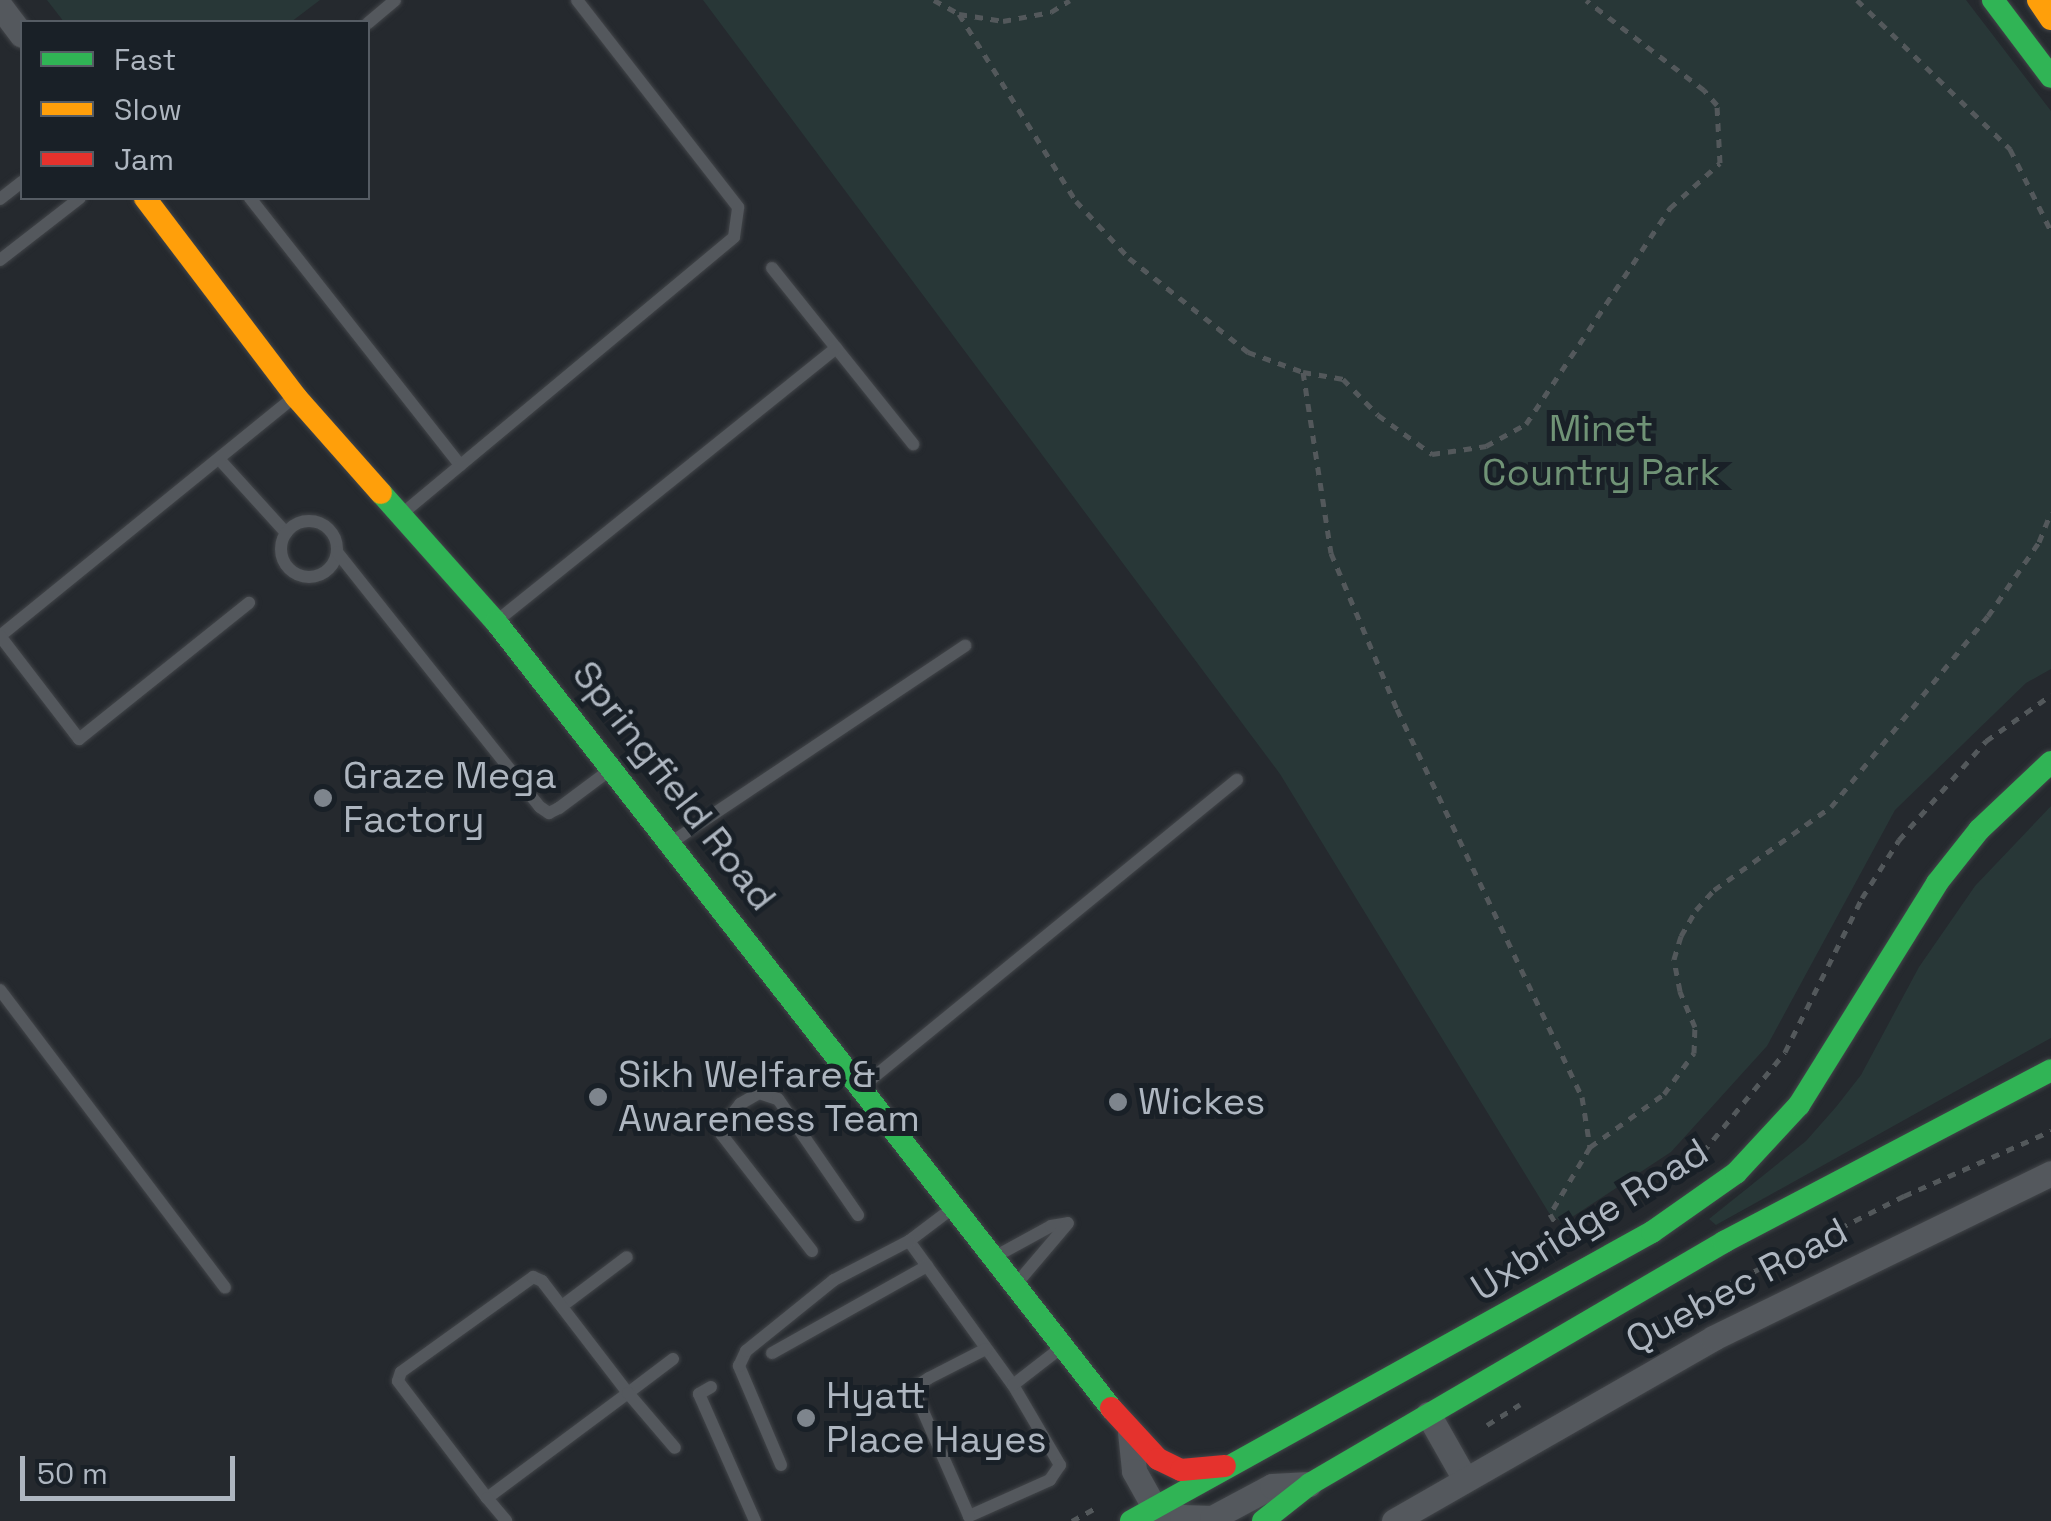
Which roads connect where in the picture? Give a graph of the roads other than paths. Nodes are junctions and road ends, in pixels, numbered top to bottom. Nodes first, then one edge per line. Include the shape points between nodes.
1 (395, 0) edge
2 (577, 0) edge
3 (1993, 0) edge
4 (2038, 0) edge
5 (0, 6) edge
6 (2051, 20) edge
7 (370, 21) edge
8 (20, 32) edge
9 (2051, 77) edge
10 (20, 184) edge
11 (0, 199) edge
12 (77, 200) edge
13 (148, 200) edge
14 (252, 200) edge
15 (0, 260) edge
16 (772, 268) dead end
17 (836, 348) junction
18 (296, 396) junction
19 (913, 444) dead end
20 (218, 459) junction
21 (460, 465) junction
22 (402, 515) junction
23 (286, 533) junction
24 (338, 552) junction
25 (249, 603) dead end
26 (496, 622) junction
27 (0, 636) edge
28 (965, 646) dead end
29 (2051, 762) edge
30 (612, 769) junction
31 (1237, 780) dead end
32 (670, 842) junction
33 (0, 990) edge
34 (2051, 1070) edge
35 (862, 1086) junction
36 (2051, 1173) edge
37 (956, 1206) junction
38 (858, 1215) dead end
39 (909, 1241) junction
40 (812, 1251) dead end
41 (996, 1256) junction
42 (627, 1257) dead end
43 (926, 1266) junction
44 (1017, 1283) junction
45 (225, 1287) dead end
46 (562, 1306) junction
47 (1064, 1346) junction
48 (986, 1350) junction
49 (772, 1353) dead end
50 (673, 1360) dead end
51 (1013, 1385) junction
52 (712, 1388) dead end
53 (628, 1394) junction
54 (1428, 1414) junction
55 (1130, 1432) junction
56 (675, 1448) dead end
57 (1239, 1462) junction
58 (781, 1466) dead end
59 (1465, 1479) junction
60 (1310, 1484) junction
61 (488, 1498) junction
62 (1149, 1517) edge
63 (963, 1518) edge
64 (506, 1521) edge
65 (755, 1521) edge
66 (1263, 1521) edge
67 (1394, 1521) edge

1 - 7 lane
2 - 21 lane via 738,207 734,237
3 - 9 main road
4 - 6 main road
5 - 8 street
10 - 11 lane
12 - 15 lane
13 - 18 main road, Springfield Road
14 - 21 lane
16 - 17 lane
17 - 19 lane
17 - 26 lane
18 - 20 lane
18 - 22 main road, Springfield Road
20 - 23 lane
20 - 27 lane
21 - 22 lane
22 - 26 main road, Springfield Road
23 - 24 lane via 301,522 319,522 333,534
23 - 24 lane via 282,551 296,573 322,574
24 - 30 lane via 540,807 549,813 560,808
25 - 27 lane via 79,739
26 - 30 main road, Springfield Road
28 - 32 lane
29 - 57 main road, Uxbridge Road via 1979,830 1937,882 1798,1105 1736,1173 1652,1232
30 - 32 main road, Springfield Road
31 - 35 lane
32 - 35 main road, Springfield Road
33 - 45 lane
34 - 54 main road via 1724,1242
35 - 37 main road, Springfield Road
36 - 59 street, Quebec Road via 1712,1338
37 - 39 lane
37 - 41 main road, Springfield Road
38 - 40 lane via 778,1099 759,1093 740,1104 722,1135
39 - 43 lane
39 - 58 lane via 834,1280 746,1351 739,1366
41 - 44 main road, Springfield Road
41 - 44 lane via 1068,1223
42 - 46 lane
43 - 48 lane
43 - 49 lane
44 - 47 main road, Springfield Road
46 - 53 lane
46 - 61 lane via 542,1282 522,1281 401,1372 402,1390
47 - 51 lane
47 - 55 main road, Springfield Road
48 - 51 lane
48 - 63 lane via 929,1378 916,1395
50 - 53 lane
51 - 63 lane via 1055,1452 1058,1473
52 - 65 lane via 700,1394
53 - 56 lane
53 - 61 lane
54 - 59 street
54 - 60 main road
55 - 57 main road, Springfield Road via 1181,1470
55 - 62 street, Springfield Road
57 - 62 main road, Uxbridge Road
59 - 67 street, Quebec Road
60 - 62 street via 1272,1486 1212,1518
60 - 66 main road
61 - 64 lane

